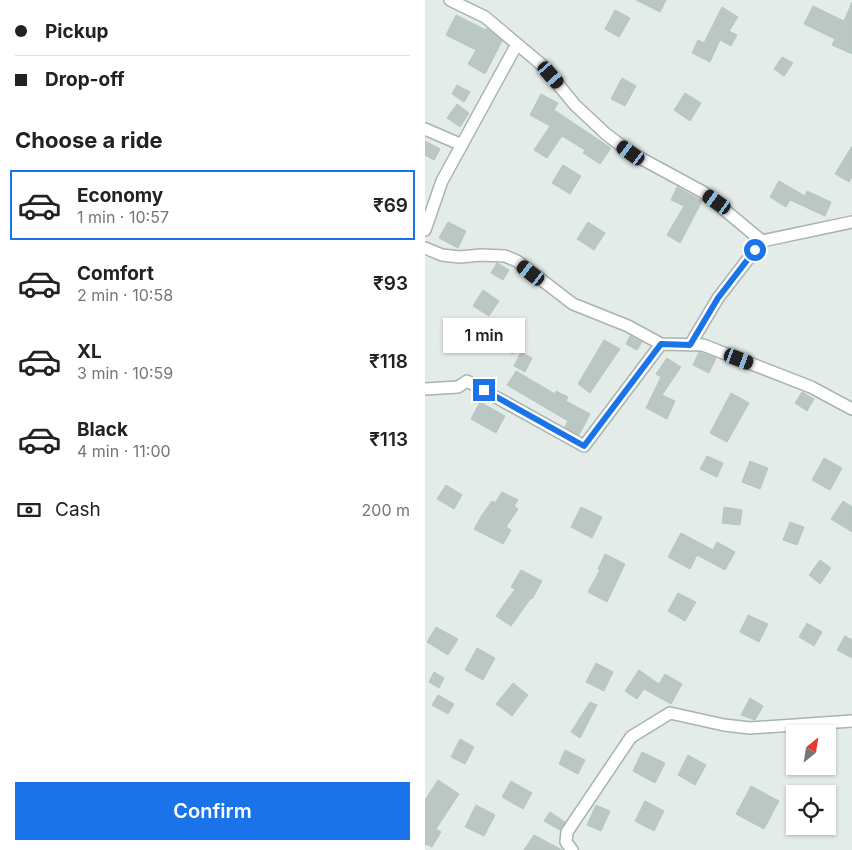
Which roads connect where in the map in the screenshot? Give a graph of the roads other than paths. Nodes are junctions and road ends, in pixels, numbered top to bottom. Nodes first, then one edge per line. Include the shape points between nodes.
1 (450, 0) edge
2 (517, 44) junction
3 (425, 129) edge
4 (462, 145) junction
5 (852, 222) edge
6 (425, 230) edge
7 (762, 241) junction
8 (425, 248) edge
9 (661, 344) junction
10 (690, 345) junction
11 (425, 389) edge
12 (852, 410) edge
13 (852, 721) edge
14 (572, 850) edge

1 - 2 street via 485,17
2 - 4 street
2 - 7 street via 606,134 631,153 703,192
3 - 4 street
4 - 6 street via 442,181
5 - 7 street
7 - 10 street via 718,298
8 - 9 street via 442,255 461,257 505,256 517,261 573,304 628,326
9 - 10 street
9 - 11 street via 584,446 467,381 458,387
10 - 12 street via 703,345 811,387
13 - 14 street via 750,728 671,713 631,737 567,832 566,842

